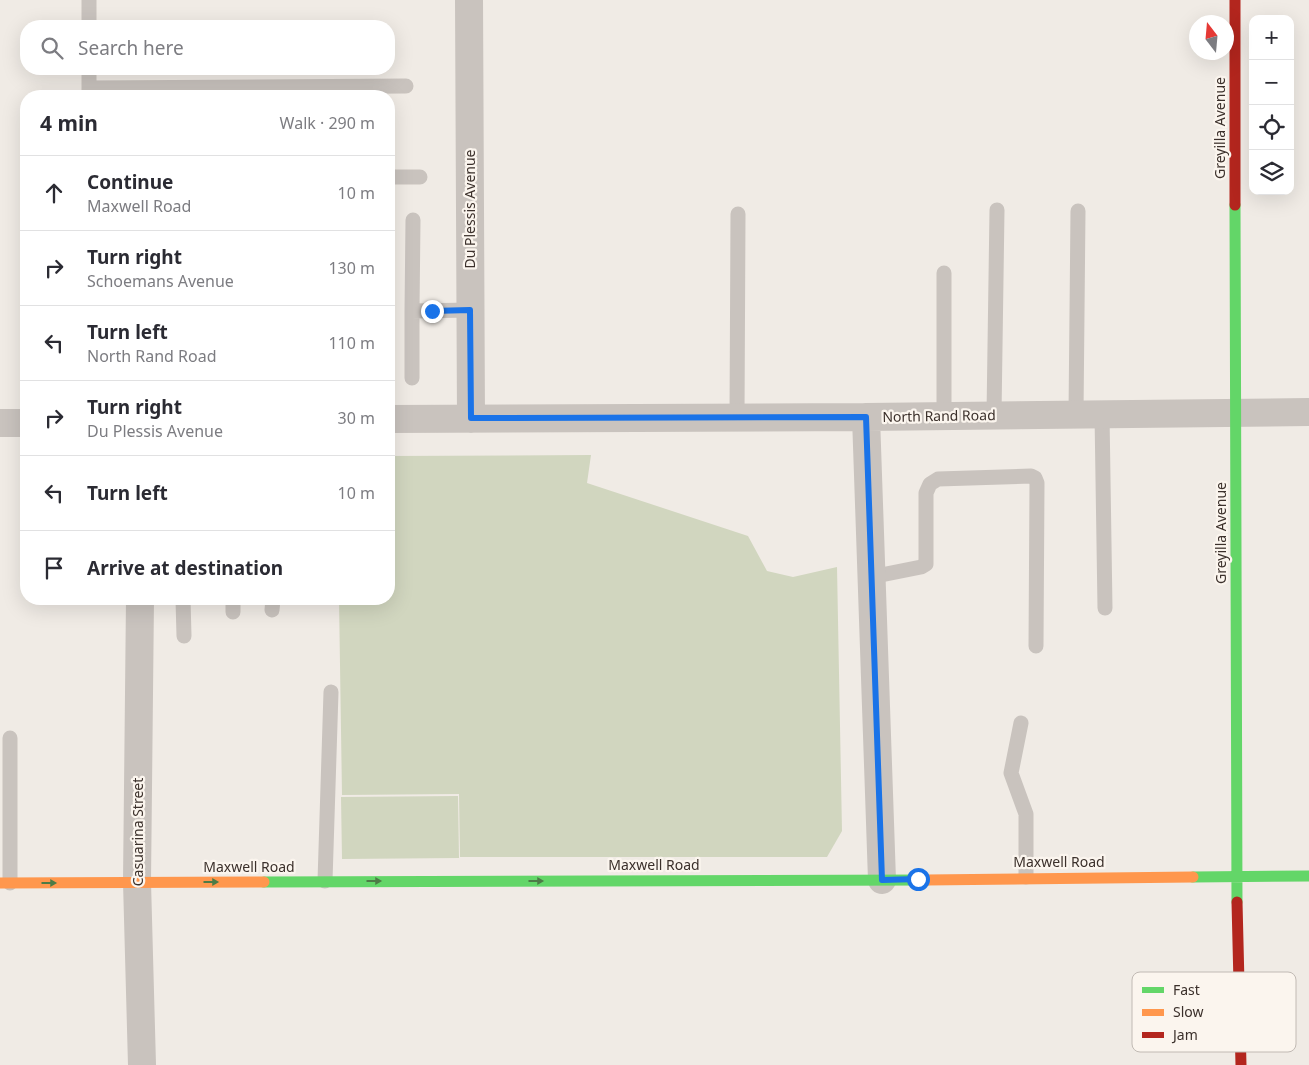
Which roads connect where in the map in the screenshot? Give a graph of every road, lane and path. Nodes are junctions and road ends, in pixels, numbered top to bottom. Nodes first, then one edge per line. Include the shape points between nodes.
1 (89, 0) edge
2 (469, 0) edge
3 (1235, 0) edge
4 (89, 20) edge
5 (89, 75) edge
6 (406, 86) dead end
7 (88, 90) edge
8 (194, 90) edge
9 (395, 177) edge
10 (420, 177) dead end
11 (997, 210) dead end
12 (1078, 211) dead end
13 (738, 214) dead end
14 (413, 220) dead end
15 (944, 273) dead end
16 (470, 310) junction
17 (412, 311) junction
18 (412, 378) dead end
19 (1236, 412) junction
20 (1309, 412) edge
21 (1089, 414) junction
22 (994, 415) junction
23 (944, 416) junction
24 (866, 417) junction
25 (471, 418) junction
26 (737, 418) junction
27 (395, 420) edge
28 (0, 423) edge
29 (20, 423) edge
30 (871, 577) junction
31 (140, 605) edge
32 (183, 605) edge
33 (1105, 608) dead end
34 (184, 636) dead end
35 (1036, 646) dead end
36 (331, 692) dead end
37 (1021, 723) dead end
38 (10, 738) dead end
39 (1236, 876) junction
40 (1309, 876) edge
41 (1026, 877) junction
42 (882, 880) junction
43 (325, 881) junction
44 (138, 882) junction
45 (5, 883) edge
46 (1239, 972) edge
47 (1241, 1052) edge
48 (142, 1065) edge
49 (1241, 1065) edge

1 - 4 lane
2 - 16 street, Du Plessis Avenue
3 - 19 street, Greyilla Avenue
5 - 7 lane
6 - 8 lane
9 - 10 lane
11 - 22 lane
12 - 21 lane
13 - 26 lane
14 - 17 lane
15 - 23 lane
16 - 17 lane
16 - 25 street, Du Plessis Avenue
17 - 18 lane
19 - 20 street, North Rand Road
19 - 21 street, North Rand Road
19 - 39 street, Greyilla Avenue
21 - 22 street, North Rand Road
21 - 33 lane
22 - 23 street, North Rand Road
23 - 24 street, North Rand Road
24 - 26 street, North Rand Road
24 - 30 street
25 - 26 street, North Rand Road
25 - 27 street, North Rand Road
28 - 29 street
30 - 35 lane via 926,564 926,493 938,478 1031,476 1037,483
30 - 42 street
31 - 44 street, Casuarina Street
32 - 34 lane
36 - 43 lane
37 - 41 lane via 1011,773 1026,814
38 - 45 lane
39 - 40 street, Maxwell Road
39 - 41 street, Maxwell Road
39 - 46 street, Greyilla Avenue
41 - 42 street, Maxwell Road
43 -> 42 street, Maxwell Road
44 -> 43 street, Maxwell Road
45 -> 44 street, Maxwell Road
44 - 48 street, Casuarina Street
47 - 49 street, Greyilla Avenue

